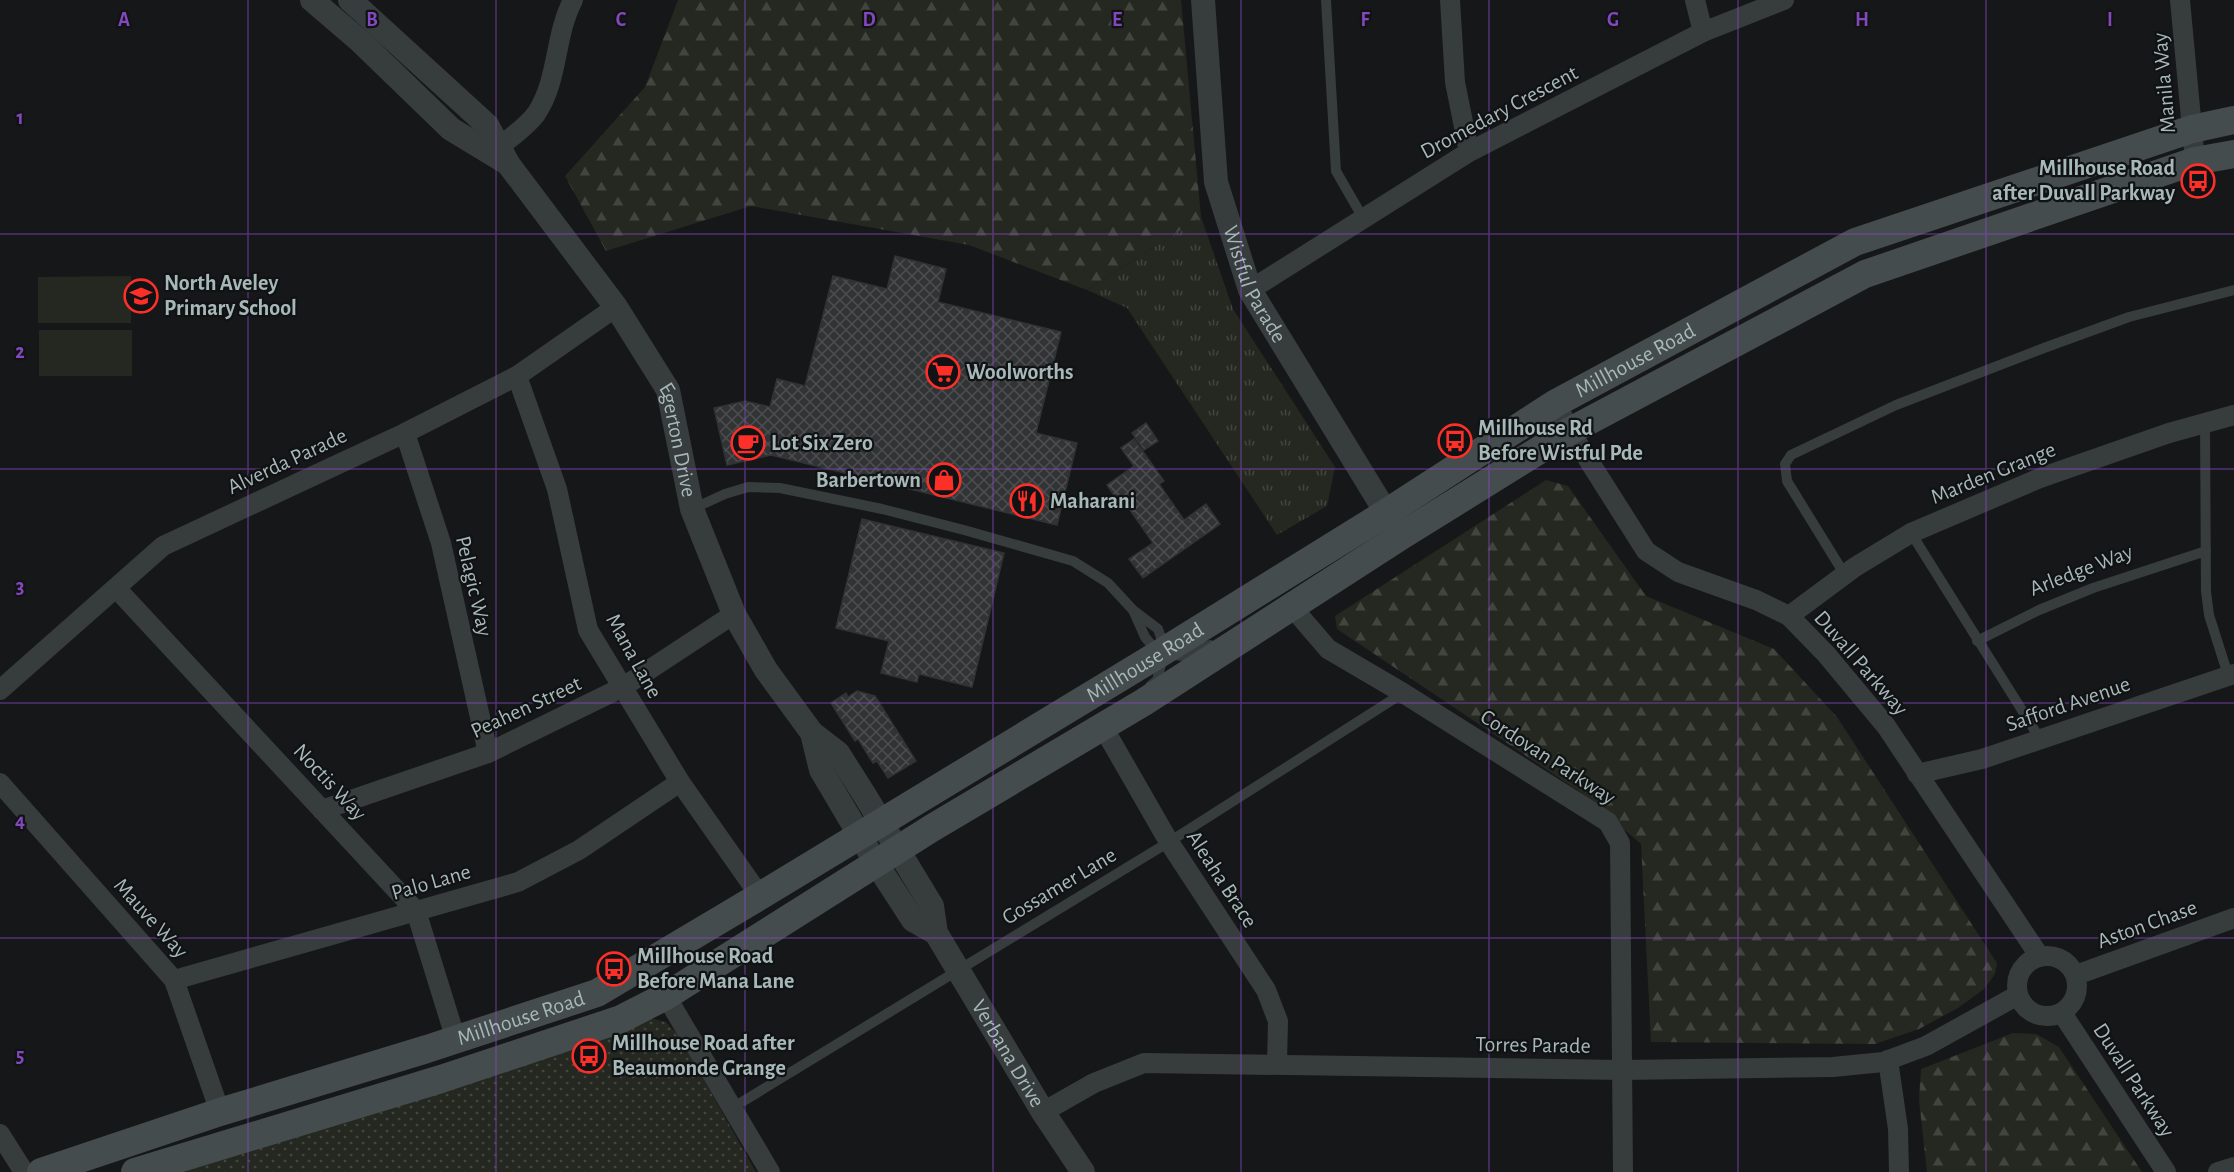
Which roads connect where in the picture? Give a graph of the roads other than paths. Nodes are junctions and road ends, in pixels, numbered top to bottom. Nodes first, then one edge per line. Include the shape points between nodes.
1 (312, 0) edge
2 (350, 0) edge
3 (573, 0) edge
4 (1203, 0) edge
5 (1326, 0) edge
6 (1450, 0) edge
7 (1695, 0) edge
8 (1784, 0) edge
9 (2180, 0) edge
10 (1703, 32) junction
11 (2234, 120) edge
12 (2192, 129) junction
13 (1469, 152) junction
14 (2234, 154) edge
15 (500, 155) junction
16 (2195, 161) junction
17 (1363, 218) junction
18 (1855, 242) junction
19 (1865, 274) junction
20 (1250, 290) junction
21 (2234, 290) edge
22 (616, 307) junction
23 (517, 376) junction
24 (1556, 403) junction
25 (2234, 415) edge
26 (2205, 423) junction
27 (1570, 431) junction
28 (405, 433) junction
29 (692, 509) junction
30 (1393, 524) junction
31 (1911, 533) junction
32 (2206, 551) junction
33 (1845, 575) junction
34 (116, 588) junction
35 (1292, 607) junction
36 (734, 614) junction
37 (1789, 616) junction
38 (1217, 641) dead end
39 (1977, 641) junction
40 (1163, 652) junction
41 (2231, 675) edge
42 (623, 687) junction
43 (0, 690) edge
44 (1404, 693) junction
45 (1135, 708) junction
46 (1103, 727) junction
47 (2040, 739) junction
48 (488, 753) junction
49 (1917, 774) junction
50 (680, 782) junction
51 (0, 783) edge
52 (322, 810) junction
53 (870, 829) junction
54 (1169, 842) junction
55 (887, 856) junction
56 (760, 896) junction
57 (416, 911) junction
58 (2234, 918) edge
59 (2040, 957) junction
60 (959, 970) junction
61 (2076, 975) junction
62 (174, 980) junction
63 (2018, 995) junction
64 (666, 996) junction
65 (2062, 1013) junction
66 (456, 1040) junction
67 (1888, 1060) junction
68 (1277, 1064) junction
69 (1622, 1070) junction
70 (732, 1108) junction
71 (220, 1112) junction
72 (1043, 1112) junction
73 (0, 1134) edge
74 (2234, 1167) edge
75 (24, 1172) edge
76 (41, 1172) edge
77 (135, 1172) edge
78 (770, 1172) edge
79 (1083, 1172) edge
80 (1623, 1172) edge
81 (1899, 1172) edge
82 (2166, 1172) edge
83 (2218, 1172) edge

1 - 15 street, Egerton Drive via 452,129
2 - 15 street, Egerton Drive via 487,125
3 - 15 street via 543,102
4 - 20 street, Wistful Parade via 1216,182
5 - 17 lane via 1336,171
6 - 13 street via 1455,82
7 - 10 street
8 - 10 street, Dromedary Crescent
9 - 12 street, Manila Way
10 - 13 street, Dromedary Crescent
11 - 12 main road, Millhouse Road
12 - 16 street, Manila Way
12 - 18 main road, Millhouse Road
13 - 17 street, Dromedary Crescent
14 - 16 main road, Millhouse Road
15 - 22 street, Egerton Drive
16 - 19 main road, Millhouse Road
17 - 20 street, Dromedary Crescent
18 - 19 main road
18 - 24 main road, Millhouse Road
19 - 27 main road, Millhouse Road
20 - 30 street, Wistful Parade
21 - 33 lane via 2129,317 2044,348 1896,405 1791,455 1785,464 1787,481
22 - 23 street, Alverda Parade
22 - 29 street, Egerton Drive via 668,390
23 - 28 street, Alverda Parade
23 - 42 street, Mana Lane via 557,489 588,630
24 - 27 street, Duvall Parkway
24 - 30 main road, Millhouse Road
25 - 26 street, Marden Grange
26 - 31 street, Marden Grange via 2040,478
26 - 32 lane
27 - 30 main road, Millhouse Road
27 - 37 street, Duvall Parkway via 1646,551 1678,572
28 - 34 street, Alverda Parade via 163,546
28 - 48 street, Pelagic Way via 441,543
29 - 36 street, Egerton Drive
29 - 40 lane via 748,488 780,488 1008,541 1073,561 1108,583 1133,610 1145,637
30 - 35 main road, Millhouse Road
30 - 40 main road, Millhouse Road
31 - 33 street, Marden Grange
31 - 39 lane
32 - 39 lane, Arledge Way via 2093,588
32 - 41 lane via 2209,615
33 - 37 street, Marden Grange
34 - 43 street, Alverda Parade
34 - 52 street, Noctis Way
35 - 44 street, Cordovan Parkway via 1328,649
35 - 45 main road, Millhouse Road via 1246,628
36 - 42 street, Peahen Street
36 - 53 street, Egerton Drive via 766,670 812,734 821,770
37 - 49 street, Duvall Parkway via 1886,726
38 - 40 lane via 1184,656
39 - 47 lane
40 - 45 lane via 1157,680 1142,694
40 - 53 main road, Millhouse Road
41 - 47 street, Safford Avenue
42 - 48 street, Peahen Street
42 - 50 street, Mana Lane
44 - 54 lane, Gossamer Lane
44 - 69 street, Cordovan Parkway via 1608,822 1620,843
45 - 46 main road, Millhouse Road
46 - 54 street, Aleaha Brace
46 - 55 main road, Millhouse Road
47 - 49 street, Safford Avenue via 1982,759
48 - 52 street, Peahen Street
49 - 59 street, Duvall Parkway
50 - 56 street, Mana Lane
50 - 57 street, Palo Lane via 579,850 518,882
51 - 62 street, Mauve Way
52 - 57 street, Noctis Way
53 - 55 street, Verbana Drive
53 - 56 main road, Millhouse Road
54 - 60 lane, Gossamer Lane
54 - 68 street, Aleaha Brace via 1266,990 1278,1021
55 - 60 street, Verbana Drive via 932,906 936,933
55 - 64 main road, Millhouse Road
56 - 66 main road, Millhouse Road via 597,993
57 - 62 street, Palo Lane
57 - 66 street, Noctis Way
58 - 61 street, Aston Chase
59 - 61 street via 2057,958
59 - 63 street via 2031,960 2018,976
60 - 70 lane, Gossamer Lane
60 - 72 street, Verbana Drive
61 - 65 street via 2076,997
62 - 71 street, Mauve Way
63 - 65 street via 2025,1008 2037,1015
63 - 67 street, Torres Parade via 1926,1046
64 - 70 street
64 - 77 main road, Millhouse Road via 625,1018
65 - 82 street, Duvall Parkway
66 - 71 main road, Millhouse Road
67 - 69 street, Torres Parade via 1833,1067
67 - 81 street via 1898,1130
68 - 69 street, Torres Parade
68 - 72 street, Torres Parade via 1144,1063 1094,1083
69 - 80 street, Cordovan Parkway
70 - 78 street
71 - 76 main road, Millhouse Road
72 - 79 street, Verbana Drive
73 - 75 street
74 - 83 street

